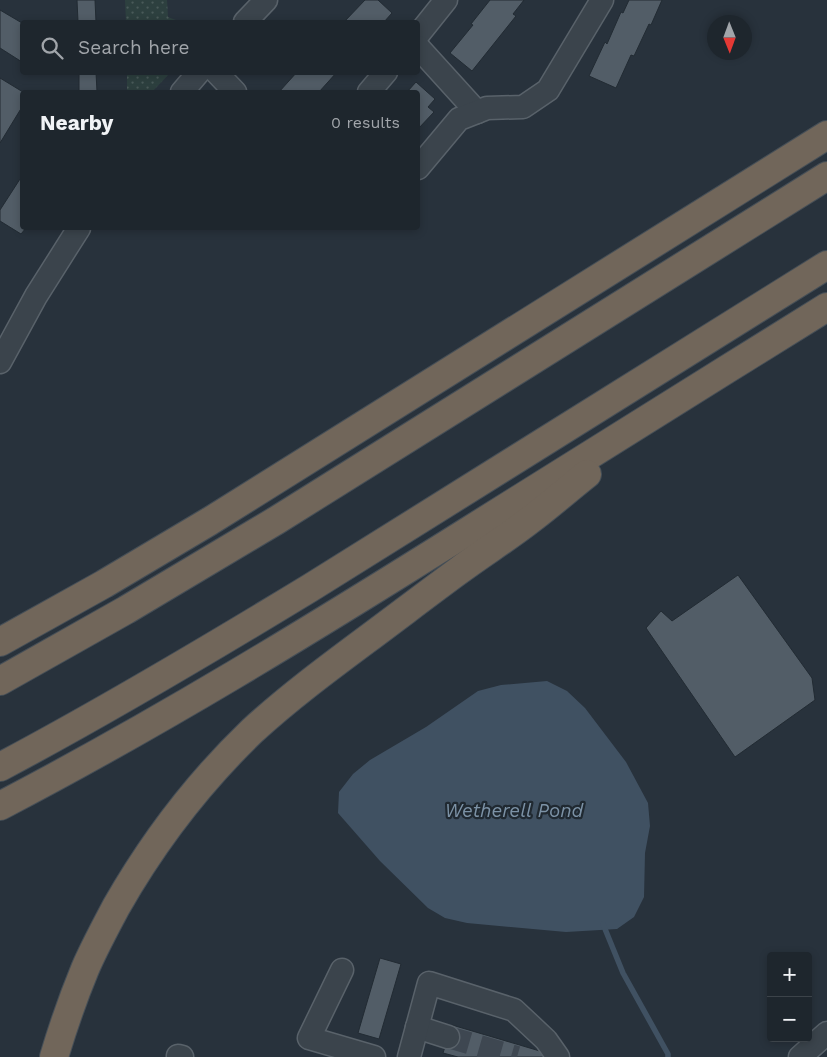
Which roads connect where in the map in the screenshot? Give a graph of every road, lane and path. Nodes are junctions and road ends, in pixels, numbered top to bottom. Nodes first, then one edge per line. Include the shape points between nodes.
1 (266, 0) edge
2 (446, 0) edge
3 (602, 0) edge
4 (247, 20) edge
5 (420, 32) edge
6 (420, 49) edge
7 (196, 75) edge
8 (219, 75) edge
9 (383, 75) edge
10 (184, 90) edge
11 (233, 90) edge
12 (371, 90) edge
13 (478, 112) junction
14 (827, 135) edge
15 (420, 166) edge
16 (827, 176) edge
17 (78, 230) edge
18 (827, 265) edge
19 (827, 307) edge
20 (0, 362) edge
21 (677, 401) junction
22 (0, 642) edge
23 (0, 681) edge
24 (0, 767) edge
25 (0, 806) edge
26 (342, 970) dead end
27 (417, 1027) junction
28 (827, 1033) edge
29 (448, 1037) tunnel mouth
30 (54, 1057) edge
31 (374, 1057) edge
32 (408, 1057) edge
33 (558, 1057) edge
34 (800, 1057) edge

1 - 4 street
2 - 5 street
3 - 13 street via 548,90 524,107 486,108
6 - 13 street
7 - 10 street
8 - 11 street
9 - 12 street
13 - 15 street via 459,119
14 - 22 highway via 203,525
16 - 23 highway via 277,520
17 - 20 street
18 - 24 highway via 269,613
19 - 21 highway
21 - 25 highway via 260,659 110,747
21 - 30 highway via 529,521 307,684 252,731 222,762 170,823 126,890 86,968
26 - 31 street via 309,1038
27 - 29 street
27 - 32 street
27 - 33 street via 429,983 514,1010 546,1040
28 - 34 street

